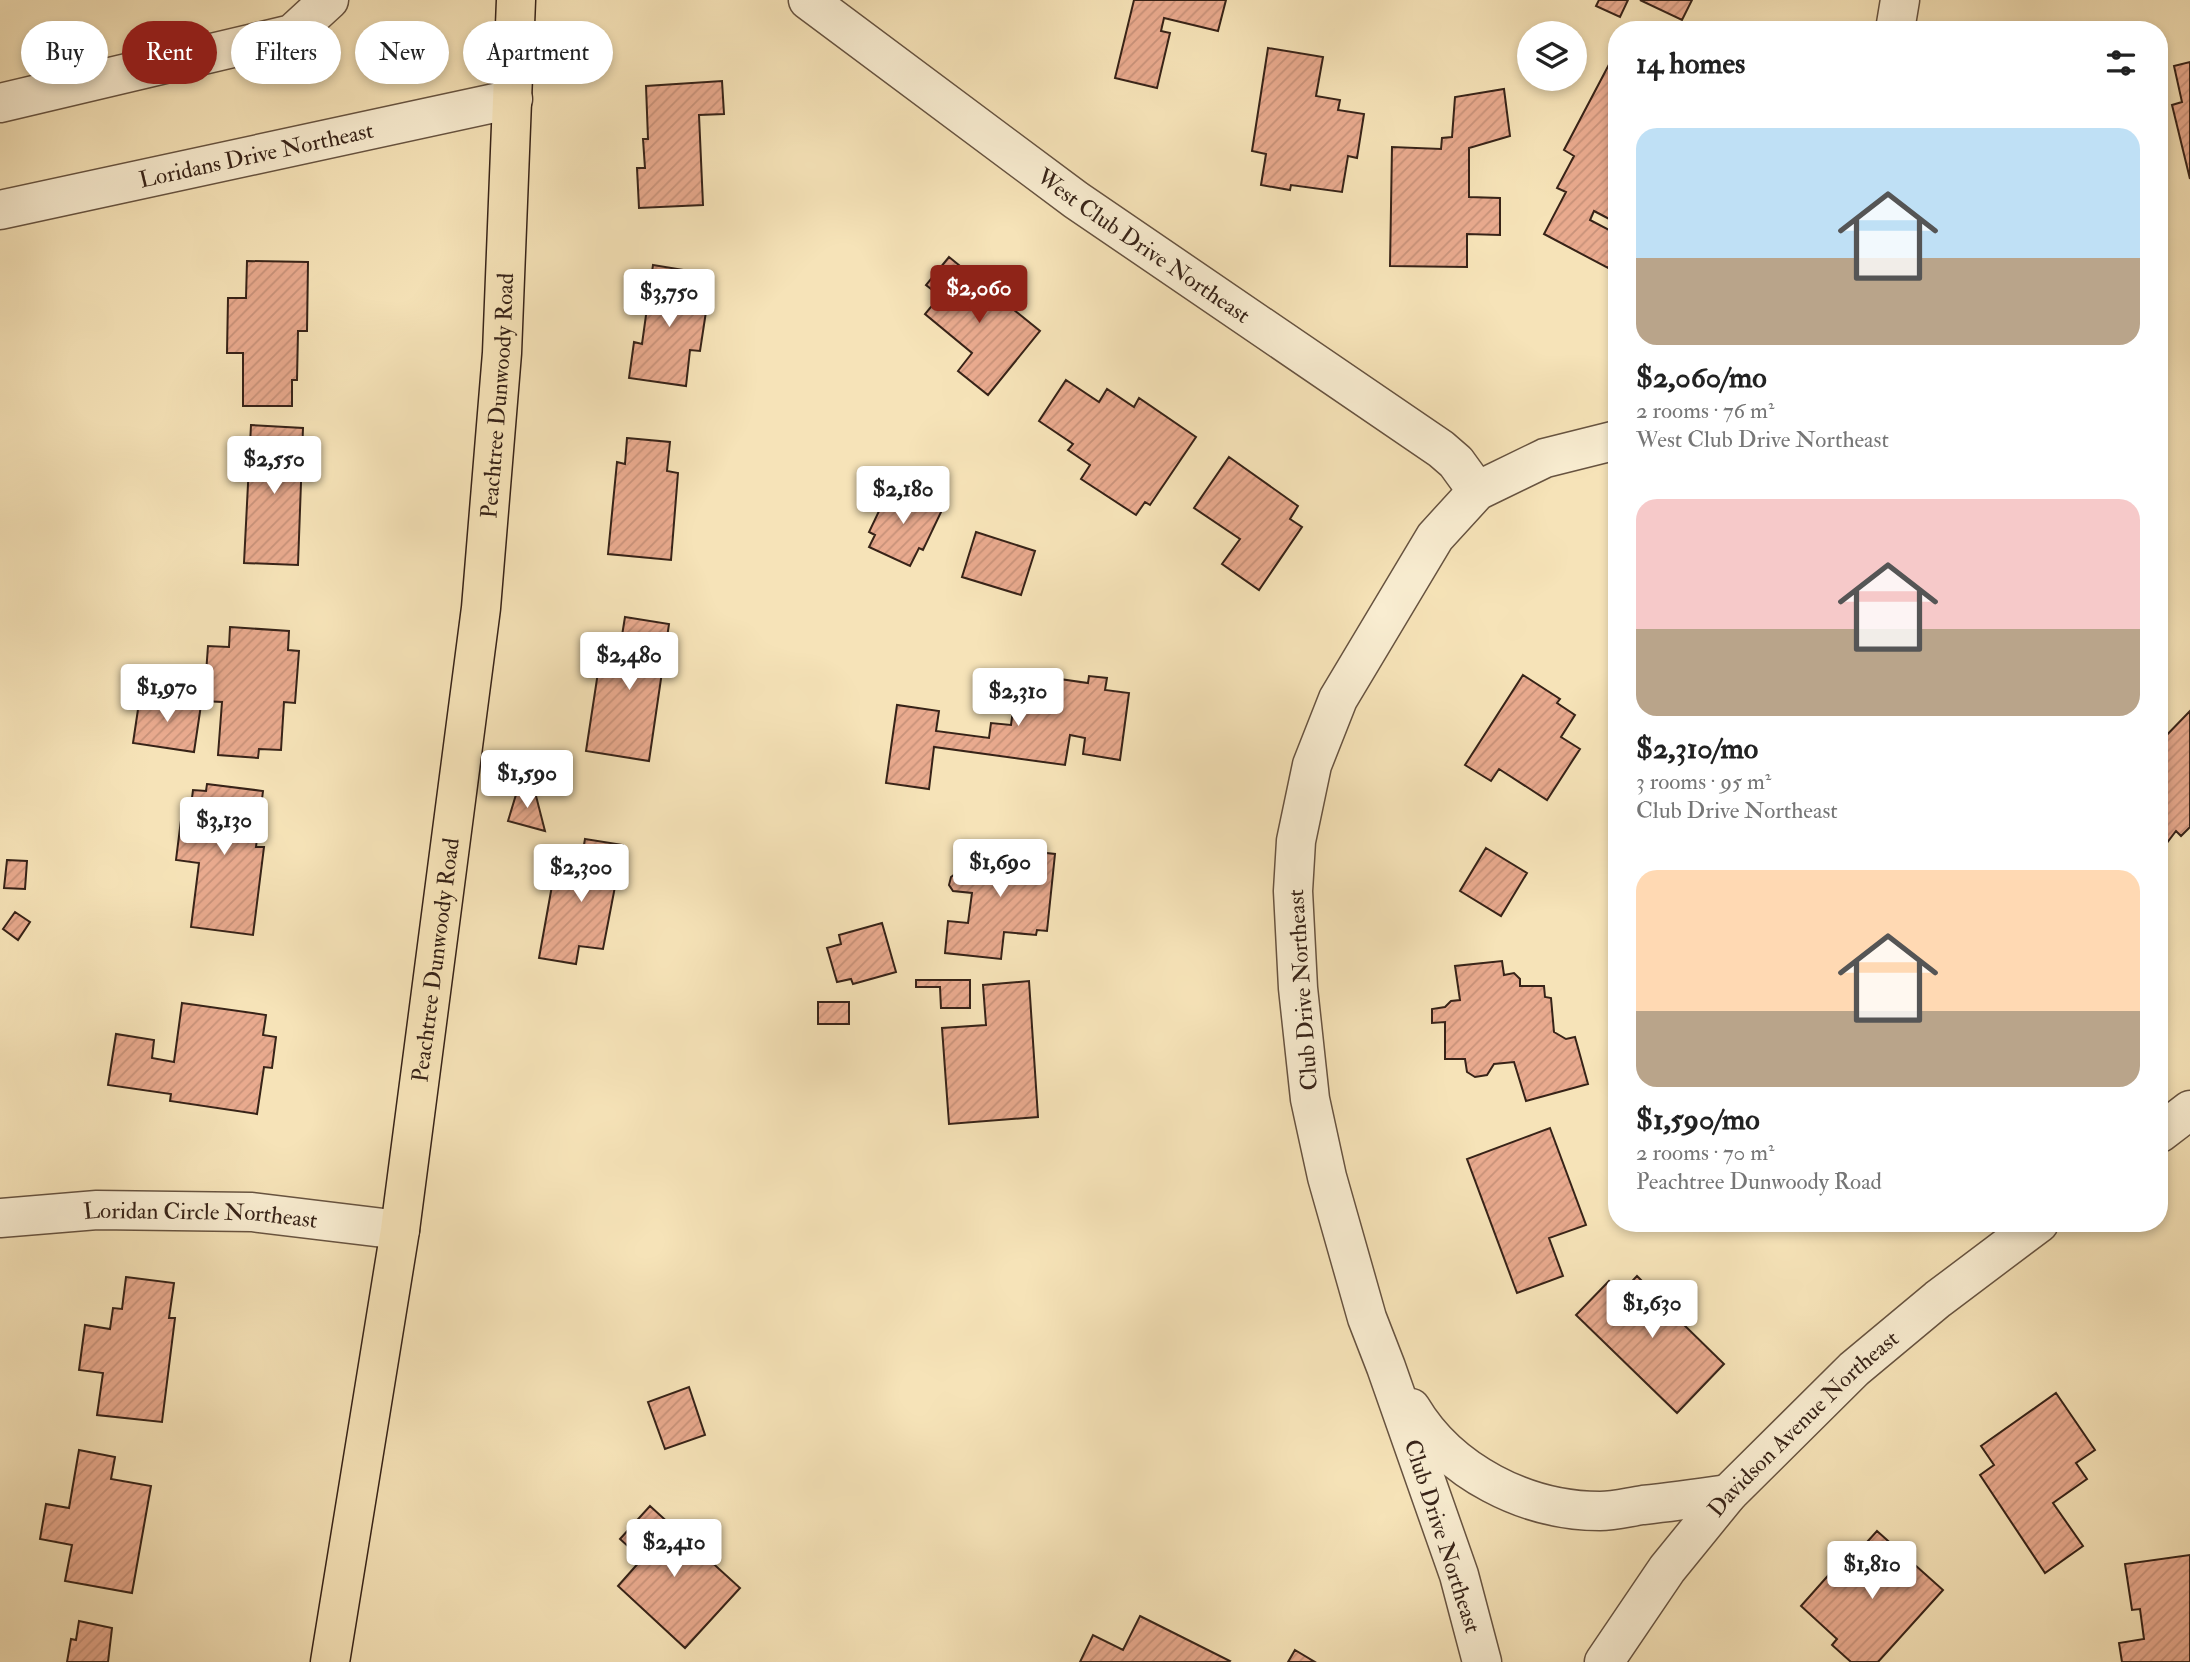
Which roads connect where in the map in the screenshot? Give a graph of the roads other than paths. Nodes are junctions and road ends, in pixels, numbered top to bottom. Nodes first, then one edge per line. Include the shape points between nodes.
1 (329, 0) edge
2 (516, 0) edge
3 (808, 0) edge
4 (1900, 0) edge
5 (1896, 21) edge
6 (513, 99) junction
7 (0, 103) edge
8 (0, 211) edge
9 (1608, 442) edge
10 (1477, 491) junction
11 (2190, 1110) edge
12 (2168, 1127) edge
13 (0, 1218) edge
14 (400, 1230) junction
15 (2027, 1232) edge
16 (1387, 1367) junction
17 (1728, 1494) junction
18 (330, 1662) edge
19 (1482, 1662) edge
20 (1604, 1662) edge

1 - 7 street via 292,34
2 - 6 main road, Peachtree Dunwoody Road
3 - 10 street, West Club Drive Northeast via 1076,200 1441,449
4 - 5 street
6 - 8 street, Loridans Drive Northeast
6 - 14 main road, Peachtree Dunwoody Road via 502,353 481,608
9 - 10 street, Club Drive Northeast via 1545,458
10 - 16 street, Club Drive Northeast via 1435,537 1338,699 1312,765 1296,841 1293,891 1298,988 1310,1099 1367,1318
11 - 12 street
13 - 14 street, Loridan Circle Northeast via 97,1210 252,1212
14 - 18 main road, Peachtree Dunwoody Road
15 - 17 street, Davidson Avenue Northeast via 1854,1369
16 - 17 street via 1415,1415 1441,1446 1483,1479 1520,1497 1560,1508 1601,1511
16 - 19 street, Club Drive Northeast via 1459,1575
17 - 20 street, Davidson Avenue Northeast via 1667,1569

